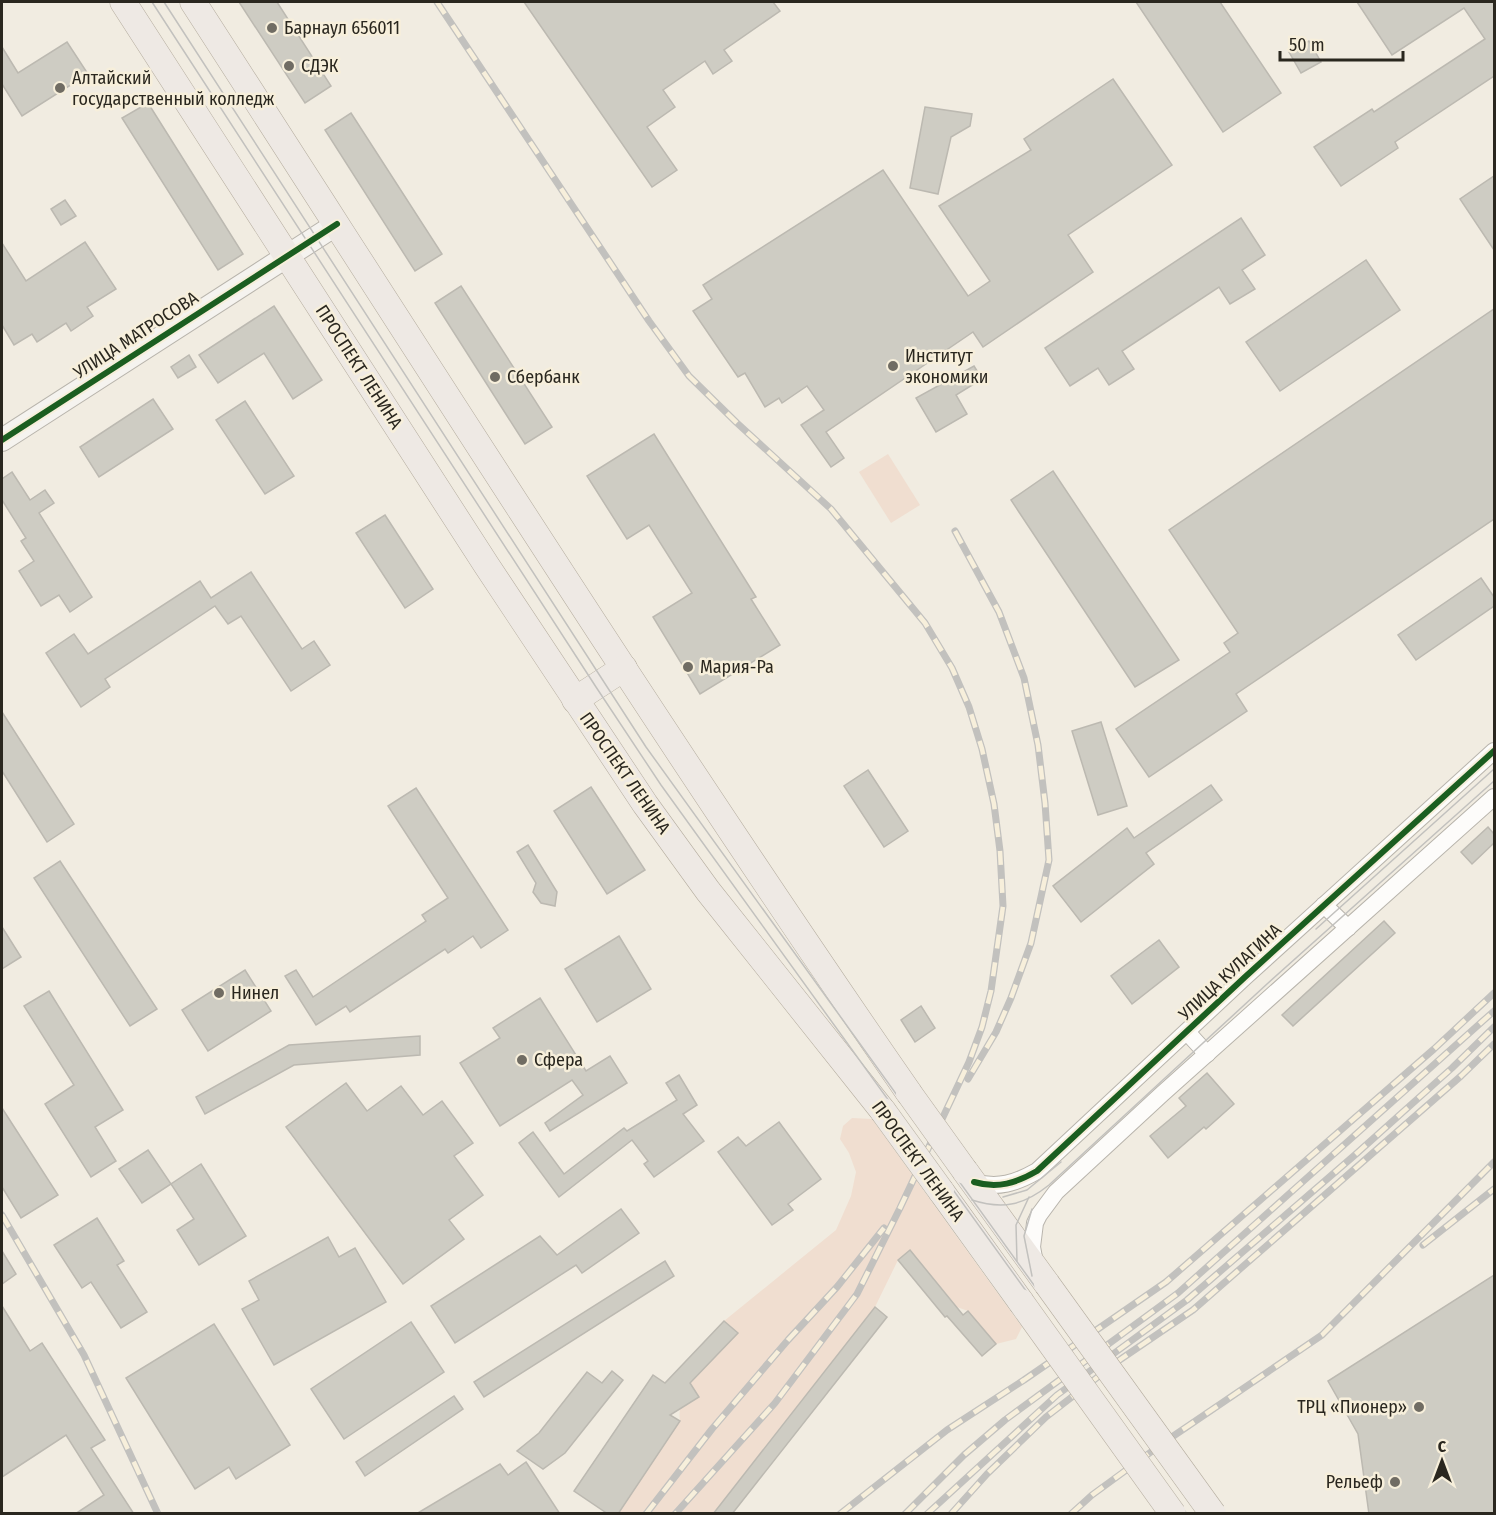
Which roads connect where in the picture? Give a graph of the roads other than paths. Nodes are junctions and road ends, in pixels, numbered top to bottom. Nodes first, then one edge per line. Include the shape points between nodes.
1 (123, 2) edge
2 (193, 2) edge
3 (337, 224) junction
4 (287, 255) junction
5 (2, 440) edge
6 (624, 668) junction
7 (574, 700) junction
8 (1494, 751) edge
9 (1494, 797) edge
10 (1324, 905) junction
11 (1348, 928) junction
12 (1187, 1032) junction
13 (1207, 1054) junction
14 (1144, 1074) junction
15 (1162, 1094) junction
16 (970, 1177) junction
17 (1041, 1276) junction
18 (1173, 1514) edge
19 (1213, 1514) edge

1 - 4 main road, ПРОСПЕКТ ЛЕНИНА
2 - 3 main road, ПРОСПЕКТ ЛЕНИНА
3 - 4 street, УЛИЦА МАТРОСОВА
3 - 6 main road, ПРОСПЕКТ ЛЕНИНА
4 - 5 street, УЛИЦА МАТРОСОВА
4 - 7 main road, ПРОСПЕКТ ЛЕНИНА
6 - 7 main road
6 - 16 main road, ПРОСПЕКТ ЛЕНИНА, bridge via 813,956
7 - 18 main road, ПРОСПЕКТ ЛЕНИНА, bridge via 708,891 883,1111
8 - 10 street, УЛИЦА КУЛАГИНА
9 - 11 street
10 - 11 street
10 - 12 street, УЛИЦА КУЛАГИНА
11 - 13 street
12 - 13 street
12 - 14 street, УЛИЦА КУЛАГИНА
13 - 15 street
14 - 15 street
14 - 16 street, УЛИЦА КУЛАГИНА via 1037,1171 1002,1186 987,1186
15 - 17 street via 1056,1192 1039,1215 1032,1247
16 - 17 main road, ПРОСПЕКТ ЛЕНИНА
17 - 19 main road, ПРОСПЕКТ ЛЕНИНА, bridge

